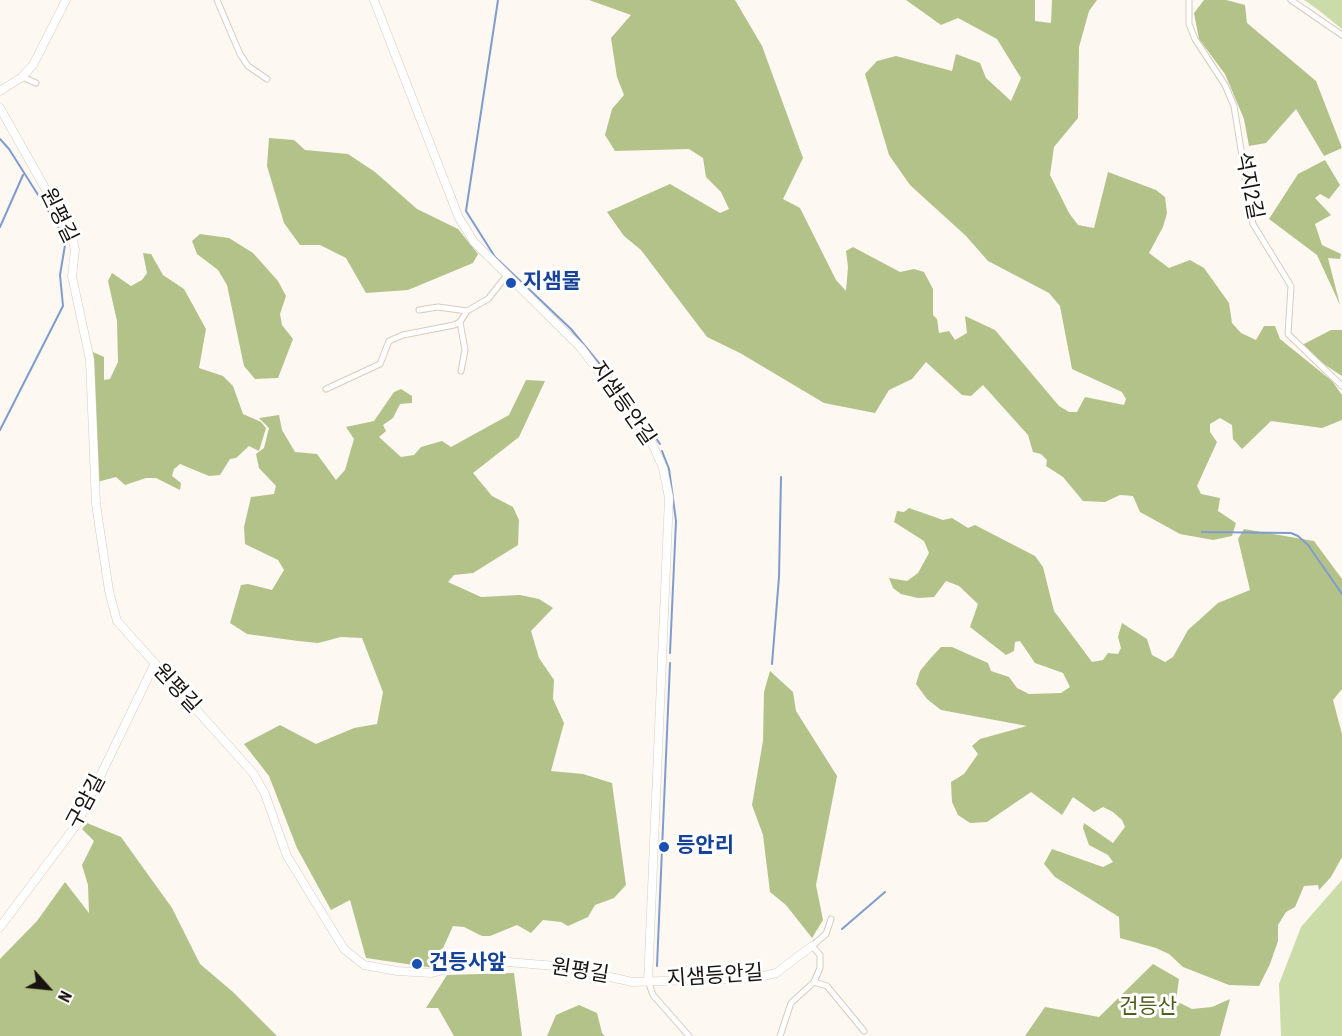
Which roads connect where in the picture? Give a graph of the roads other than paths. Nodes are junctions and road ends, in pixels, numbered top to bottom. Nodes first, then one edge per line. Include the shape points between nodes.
1 (66, 0) edge
2 (218, 0) edge
3 (374, 0) edge
4 (1189, 0) edge
5 (1291, 0) edge
6 (1342, 35) edge
7 (22, 76) junction
8 (267, 79) dead end
9 (36, 83) dead end
10 (0, 91) edge
11 (0, 108) edge
12 (507, 274) junction
13 (419, 309) dead end
14 (467, 311) junction
15 (460, 322) junction
16 (461, 371) dead end
17 (1342, 387) edge
18 (326, 389) dead end
19 (154, 665) junction
20 (831, 919) dead end
21 (0, 927) edge
22 (812, 946) junction
23 (648, 981) junction
24 (814, 981) junction
25 (864, 1031) dead end
26 (689, 1036) edge
27 (780, 1036) edge

1 - 7 street via 39,55
2 - 8 street via 240,54 248,66
3 - 12 street, 지샘등안길 via 459,218 474,242
4 - 17 street, 석지2길 via 1189,24 1195,39 1234,106 1253,224 1291,286 1288,334
5 - 6 street
7 - 9 street
7 - 10 street
11 - 19 street, 원평길 via 72,236 72,276 90,360 96,504 109,591 117,621
12 - 14 street via 488,299
12 - 23 street, 지샘등안길 via 581,348 652,443 663,468 669,498
13 - 14 street
14 - 15 street
15 - 16 street via 465,350
15 - 18 street via 389,341 380,364
19 - 21 street, 구암길 via 77,824
19 - 23 street, 원평길 via 253,774 266,794 287,856 354,959 364,965 432,973 496,961 567,967 632,982
20 - 22 street via 826,934
22 - 23 street, 지샘등안길 via 776,973 755,978
22 - 24 street via 820,955
23 - 26 street, 지샘등안길 via 653,994
24 - 25 street via 827,986
24 - 27 street via 791,1003

